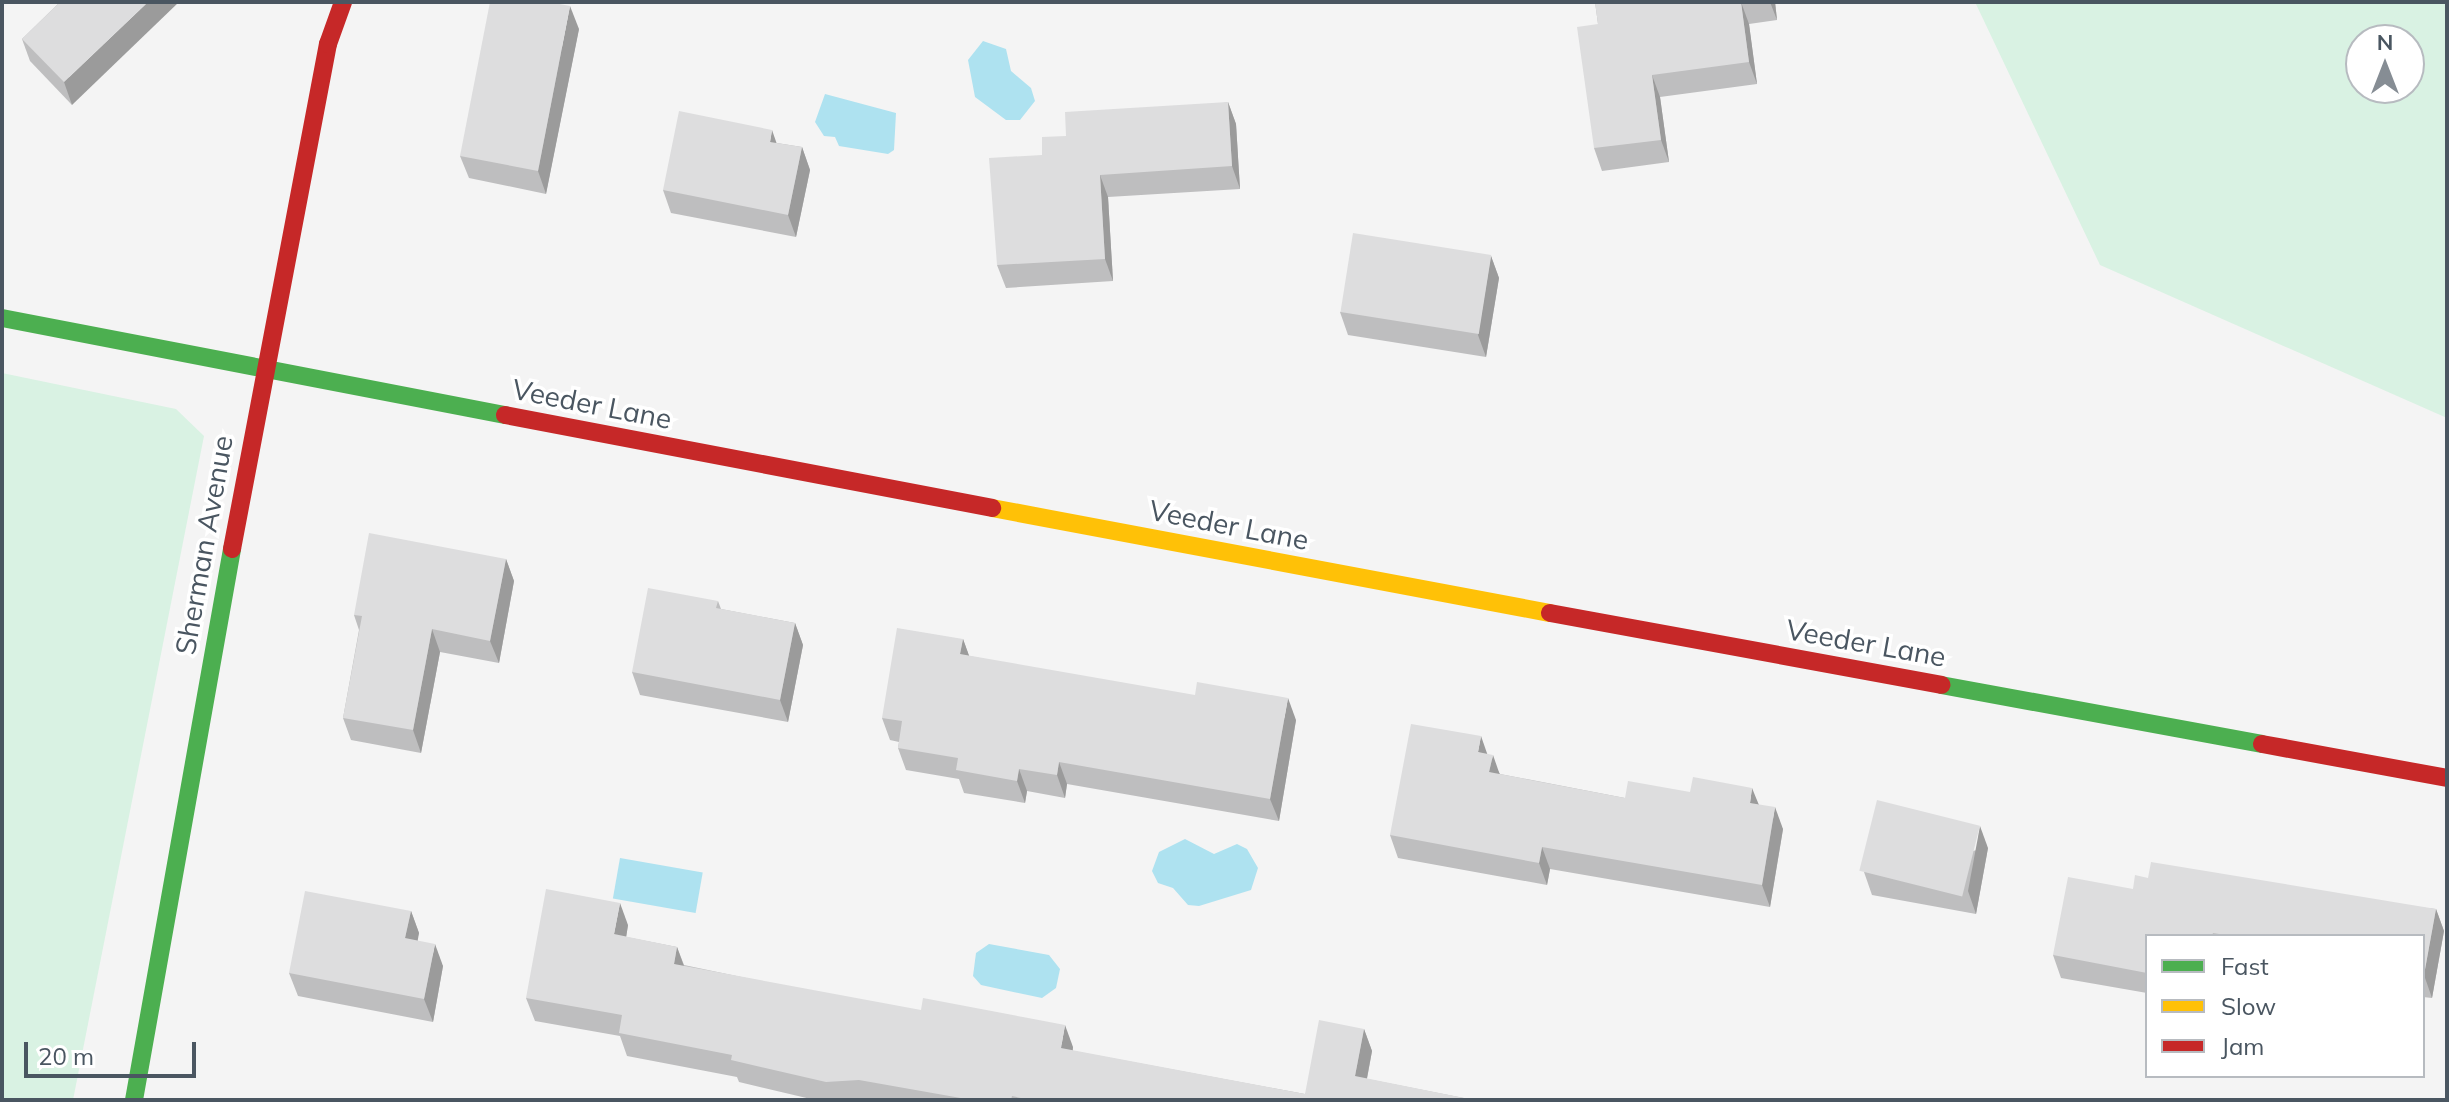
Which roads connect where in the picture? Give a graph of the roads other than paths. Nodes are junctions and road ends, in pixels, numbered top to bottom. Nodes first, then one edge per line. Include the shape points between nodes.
1 (343, 2) edge
2 (2, 318) edge
3 (264, 370) junction
4 (2447, 778) edge
5 (134, 1100) edge

1 - 3 street, Sherman Avenue via 328,44
2 - 3 street, Veeder Lane
3 - 4 street, Veeder Lane
3 - 5 street, Sherman Avenue

